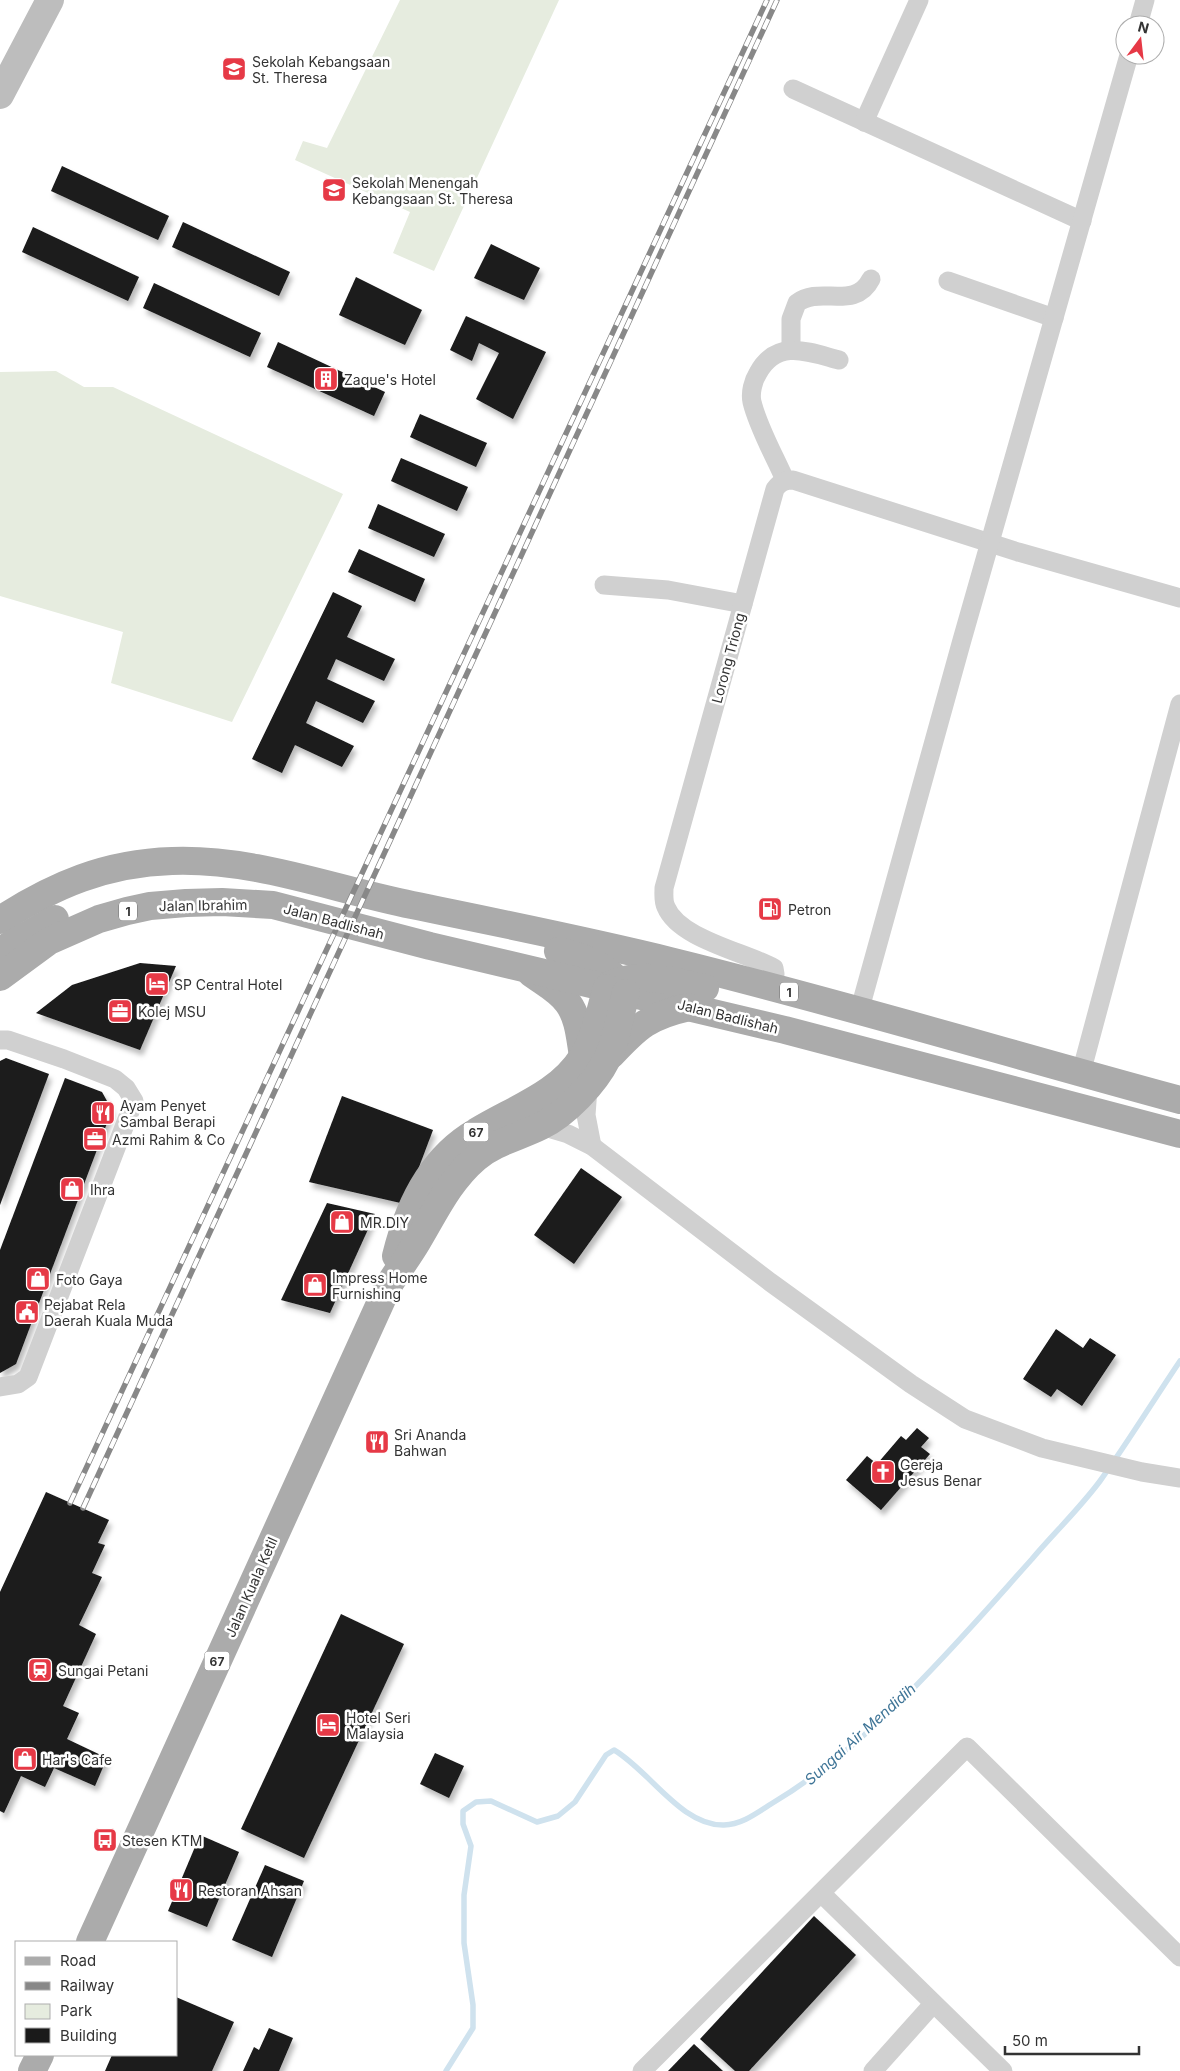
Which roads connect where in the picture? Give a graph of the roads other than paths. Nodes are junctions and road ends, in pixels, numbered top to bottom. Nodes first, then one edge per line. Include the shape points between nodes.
1 (50, 0) edge
2 (920, 0) edge
3 (1146, 0) edge
4 (1141, 15) edge
5 (1126, 65) edge
6 (3, 82) edge
7 (793, 89) dead end
8 (864, 122) junction
9 (1082, 221) junction
10 (871, 279) dead end
11 (948, 281) dead end
12 (1054, 318) junction
13 (792, 350) junction
14 (839, 360) dead end
15 (785, 480) junction
16 (990, 542) junction
17 (604, 585) dead end
18 (1180, 598) edge
19 (743, 604) junction
20 (1180, 704) edge
21 (400, 902) junction
22 (273, 905) joint
23 (150, 906) junction
24 (7, 913) edge
25 (0, 951) edge
26 (522, 966) junction
27 (0, 977) edge
28 (617, 987) junction
29 (773, 988) junction
30 (819, 1000) junction
31 (691, 1006) junction
32 (859, 1012) junction
33 (0, 1040) edge
34 (596, 1057) junction
35 (1081, 1073) junction
36 (588, 1088) junction
37 (1180, 1100) edge
38 (541, 1126) junction
39 (1180, 1134) edge
40 (592, 1146) junction
41 (388, 1286) junction
42 (0, 1387) edge
43 (1180, 1478) edge
44 (822, 1892) junction
45 (90, 1941) edge
46 (1180, 1957) edge
47 (933, 2004) junction
48 (40, 2056) edge
49 (32, 2071) edge
50 (642, 2071) edge
51 (873, 2071) edge
52 (1003, 2071) edge

1 - 6 main road
2 - 8 street
3 - 4 street
5 - 9 street
7 - 8 street
8 - 9 street
9 - 12 street
10 - 13 street via 867,288 849,296 809,297 797,303 791,320
11 - 12 street
12 - 16 street
13 - 14 street
13 - 15 street via 781,351 769,358 758,371 752,390 755,413
15 - 16 street
15 - 19 street, Lorong Triong via 775,489
16 - 18 street
16 - 32 street
17 - 19 street via 668,590
19 - 29 street, Lorong Triong via 664,896 665,905 675,921 713,943 774,968
20 - 35 street
21 - 24 main road, 1 via 236,863 170,861 132,865 78,878
21 - 28 main road via 418,916 437,924 593,962 609,972
21 - 29 main road, 1 via 583,940
22 - 23 main road, Jalan Ibrahim / 1 via 222,902
22 - 26 main road, Jalan Badlishah / 1
23 - 25 main road via 133,900 90,906 57,918
23 - 27 main road, Jalan Ibrahim / 1 via 99,919 72,930
26 - 28 main road, Jalan Badlishah / 1
26 - 34 main road via 568,1003
28 - 30 main road via 633,978 662,979 780,1005 797,1007
28 - 31 main road, Jalan Badlishah / 1
28 - 34 main road, Jalan Kuala Ketil / 67 via 593,1036
29 - 30 main road, 1
30 - 32 main road, 1
31 - 34 main road via 665,1013 640,1026
31 - 39 main road, Jalan Badlishah / 1
32 - 35 main road, 1
33 - 42 street via 8,1040 115,1079 134,1101 28,1377 18,1384
34 - 36 main road, Jalan Kuala Ketil / 67
34 - 41 main road, Jalan Kuala Ketil / 67 via 570,1072 534,1101 476,1131 441,1160 425,1182 400,1237
35 - 37 main road, 1
36 - 38 main road, Jalan Kuala Ketil / 67
36 - 40 street via 586,1115
38 - 40 street
38 - 41 main road, Jalan Kuala Ketil / 67 via 497,1144 459,1176 443,1196
40 - 43 street via 716,1244 942,1406 1016,1439 1076,1457
41 - 45 main road, Jalan Kuala Ketil / 67
44 - 46 street via 967,1747
44 - 47 street
44 - 50 street
47 - 51 street
47 - 52 street
48 - 49 main road

